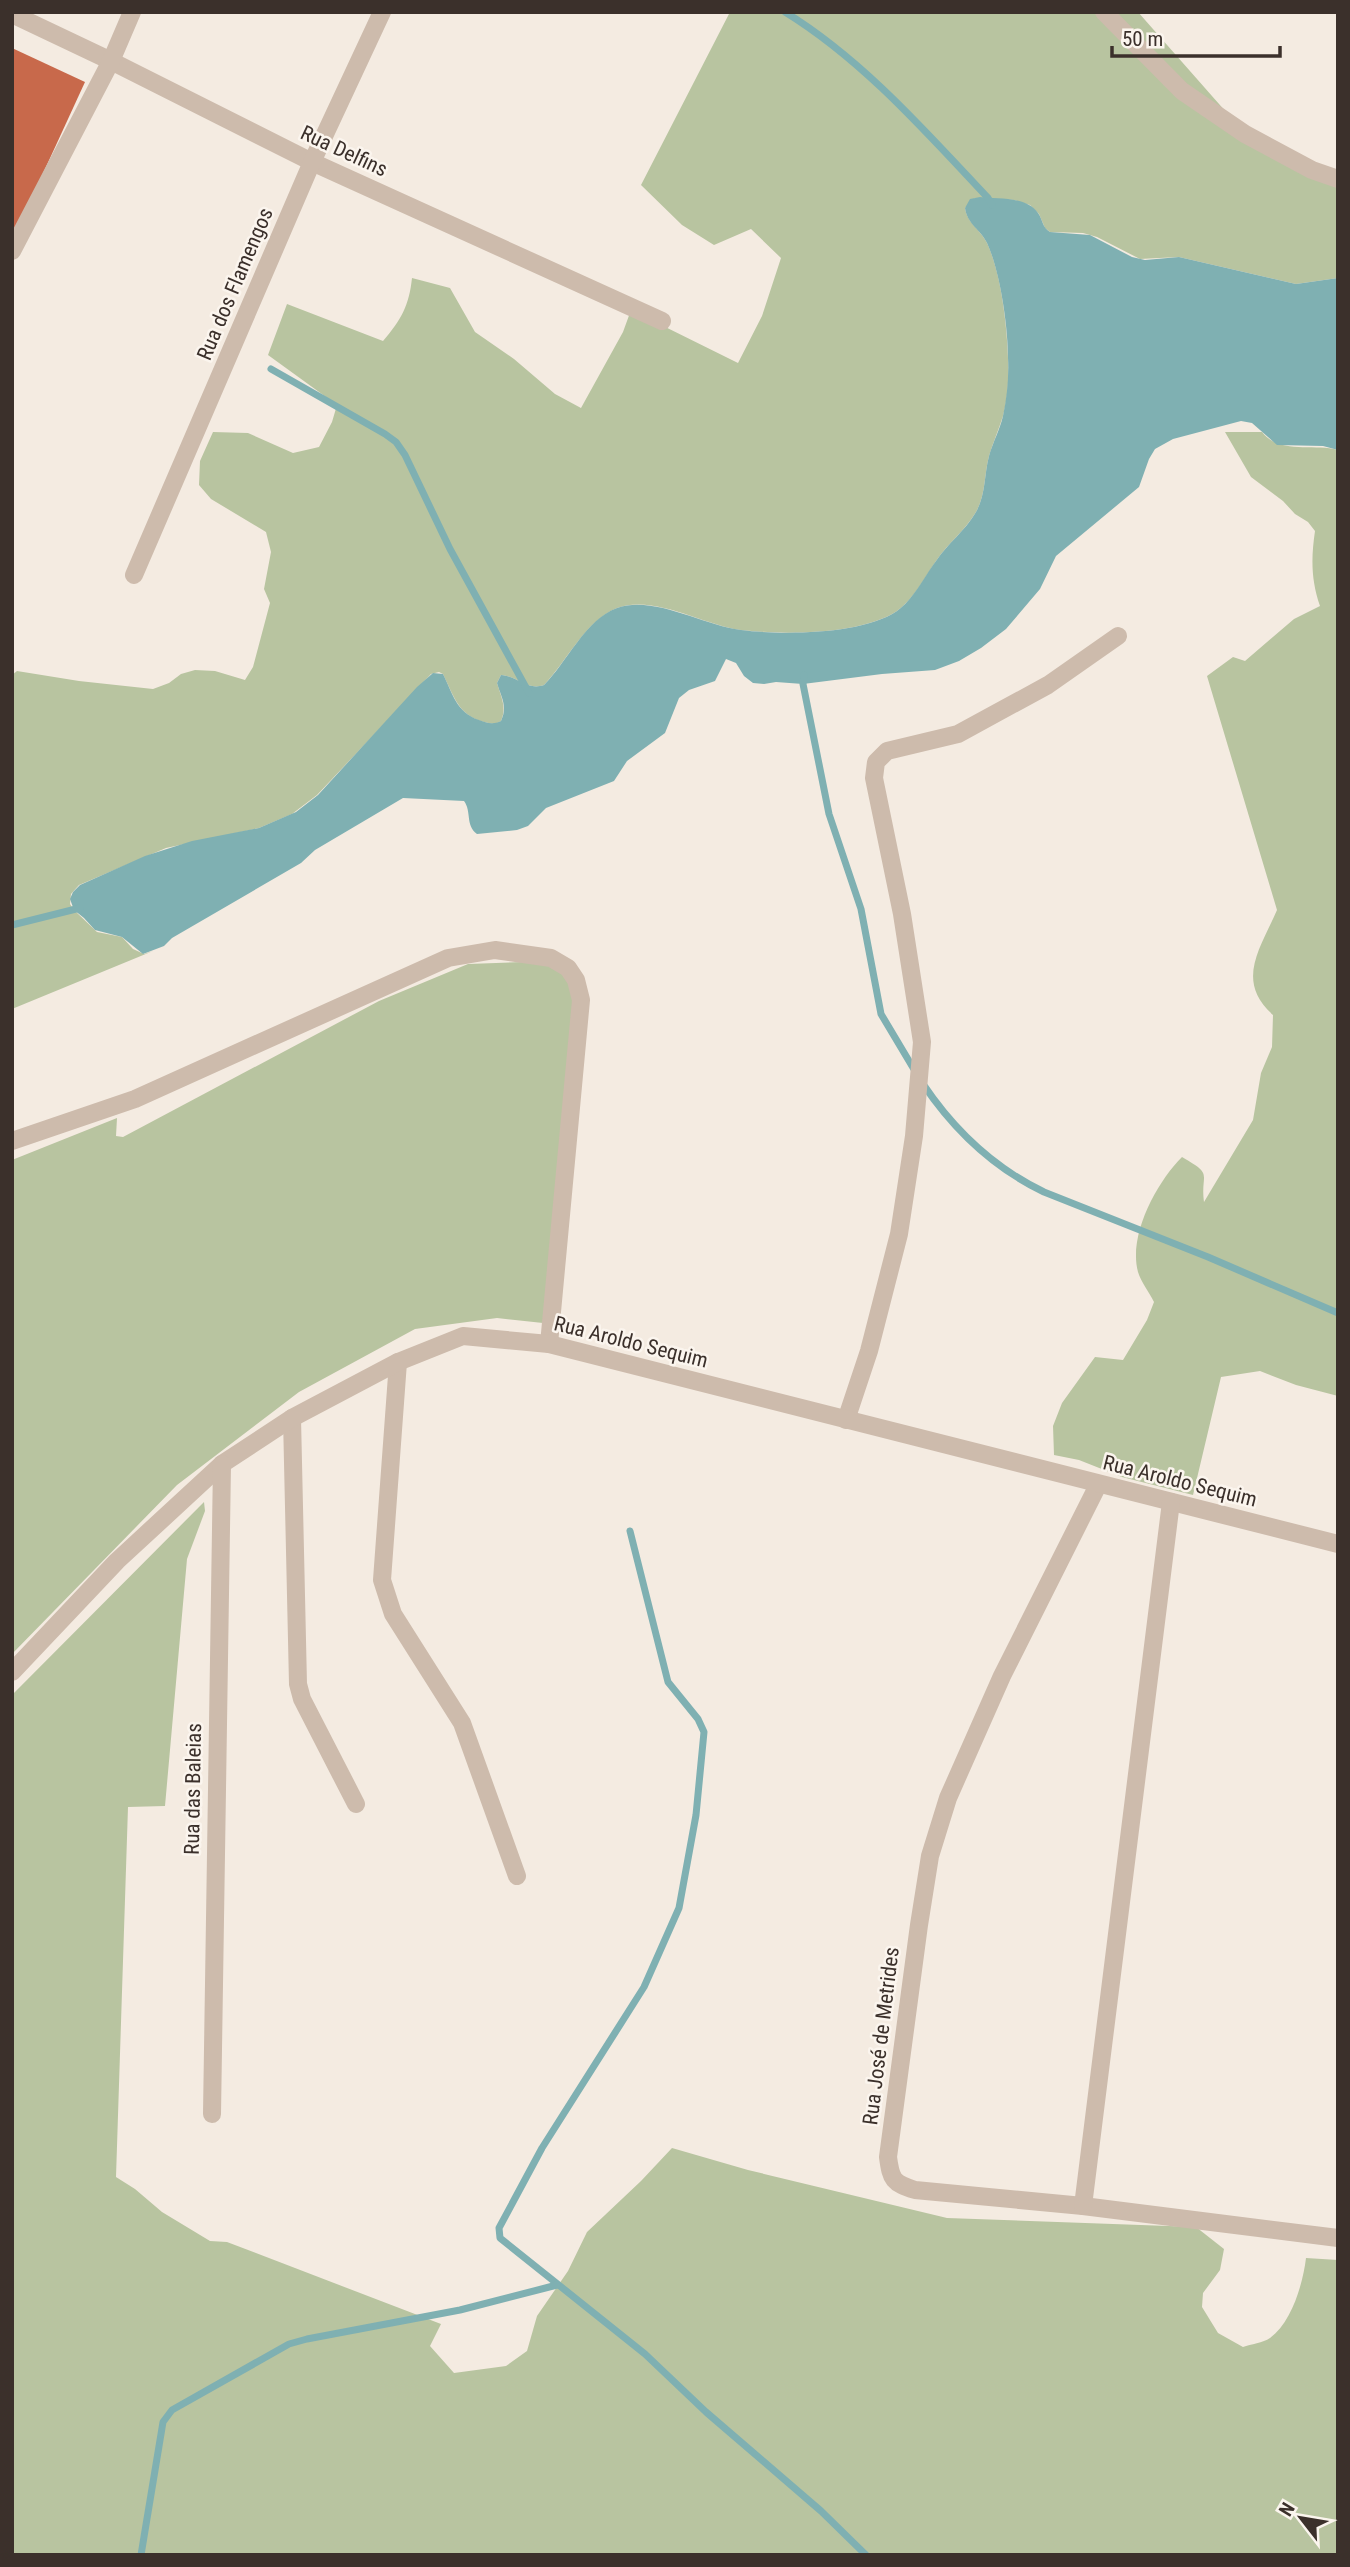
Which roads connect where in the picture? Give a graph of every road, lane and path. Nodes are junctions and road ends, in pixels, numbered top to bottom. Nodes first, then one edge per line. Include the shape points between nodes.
1 (132, 12) edge
2 (382, 12) edge
3 (1104, 12) edge
4 (12, 14) edge
5 (111, 61) junction
6 (312, 162) junction
7 (1338, 179) edge
8 (12, 251) edge
9 (662, 321) dead end
10 (134, 575) dead end
11 (1118, 636) dead end
12 (12, 1141) edge
13 (549, 1344) junction
14 (398, 1362) junction
15 (292, 1418) junction
16 (846, 1420) junction
17 (222, 1464) junction
18 (1098, 1485) junction
19 (1171, 1502) junction
20 (1338, 1544) edge
21 (12, 1672) edge
22 (356, 1804) dead end
23 (517, 1876) dead end
24 (212, 2114) dead end
25 (1083, 2206) junction
26 (1338, 2238) edge

1 - 5 street
2 - 6 street, Rua dos Flamengos
3 - 7 street via 1182,91 1245,134 1311,170
4 - 5 street, Rua Delfins
5 - 6 street, Rua Delfins
5 - 8 street
6 - 9 street, Rua Delfins
6 - 10 street, Rua dos Flamengos
11 - 16 street via 1048,685 958,734 887,751 876,762 874,778 922,1042 899,1234
12 - 13 street via 135,1098 448,958 495,950 551,958 568,968 581,1000
13 - 14 street, Rua Aroldo Sequim via 463,1336
13 - 16 street, Rua Aroldo Sequim
14 - 15 street, Rua Aroldo Sequim
14 - 23 street via 382,1580 393,1614 462,1723
15 - 17 street, Rua Aroldo Sequim
15 - 22 street via 298,1685
16 - 18 street, Rua Aroldo Sequim
17 - 21 street, Rua Aroldo Sequim via 117,1561
17 - 24 street, Rua das Baleias
18 - 19 street, Rua Aroldo Sequim
18 - 25 street, Rua José de Metrides via 947,1798 930,1856 888,2157 890,2176 915,2190
19 - 20 street, Rua Aroldo Sequim
19 - 25 street
25 - 26 street, Rua José de Metrides

